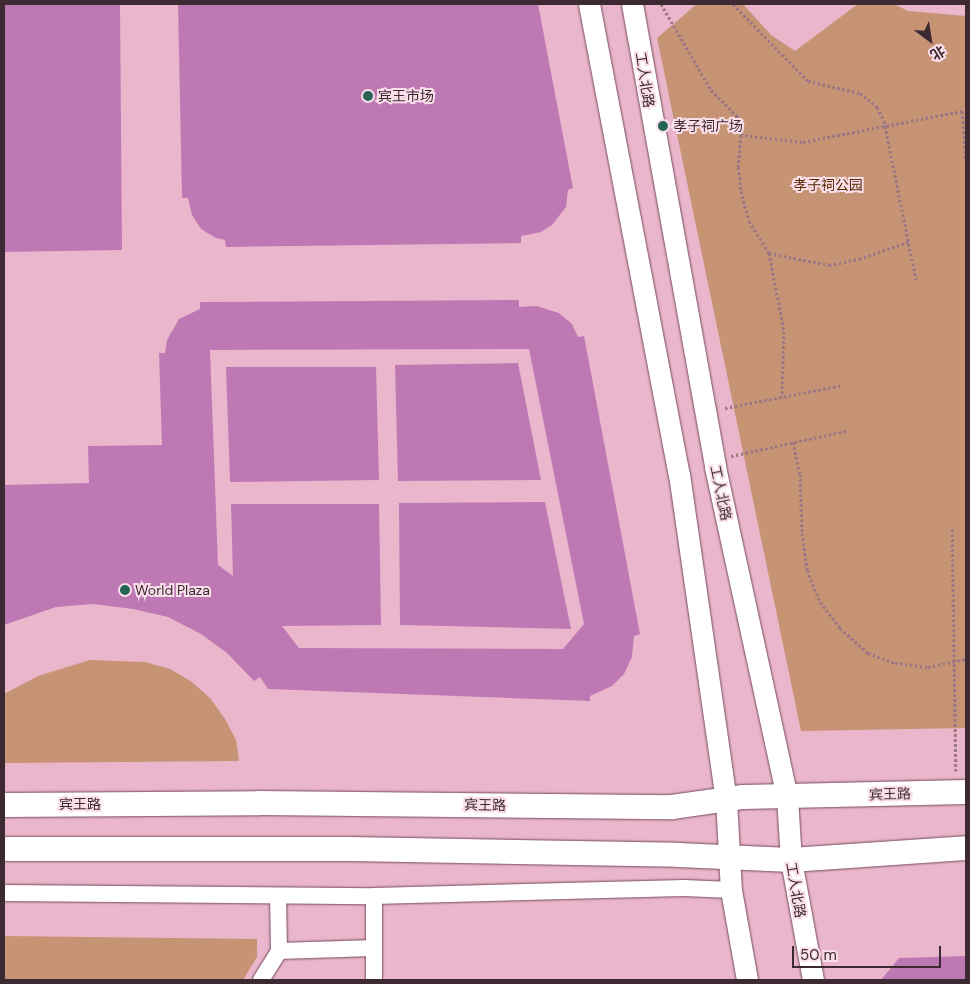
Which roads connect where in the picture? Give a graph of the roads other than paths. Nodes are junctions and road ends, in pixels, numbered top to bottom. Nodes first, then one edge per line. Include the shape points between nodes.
1 (588, 4) edge
2 (632, 4) edge
3 (961, 792) edge
4 (787, 797) junction
5 (726, 799) junction
6 (4, 805) edge
7 (966, 848) edge
8 (4, 849) edge
9 (729, 857) junction
10 (791, 860) junction
11 (731, 890) junction
12 (4, 892) edge
13 (278, 896) junction
14 (374, 896) junction
15 (374, 948) junction
16 (279, 952) junction
17 (261, 980) edge
18 (374, 980) edge
19 (747, 980) edge
20 (813, 980) edge

1 - 5 street via 678,474
2 - 4 street, 工人北路 via 714,460
3 - 4 main road, 宾王路
4 - 5 main road, 宾王路
4 - 10 street, 工人北路
5 - 6 main road, 宾王路 via 672,807 260,803
5 - 9 street
7 - 10 main road
8 - 9 main road via 350,849
9 - 10 main road
9 - 11 street
10 - 20 street, 工人北路
11 - 14 street via 684,888
11 - 19 street
12 - 13 street
13 - 14 street
13 - 16 street
14 - 15 street
15 - 16 street
15 - 18 street
16 - 17 street

